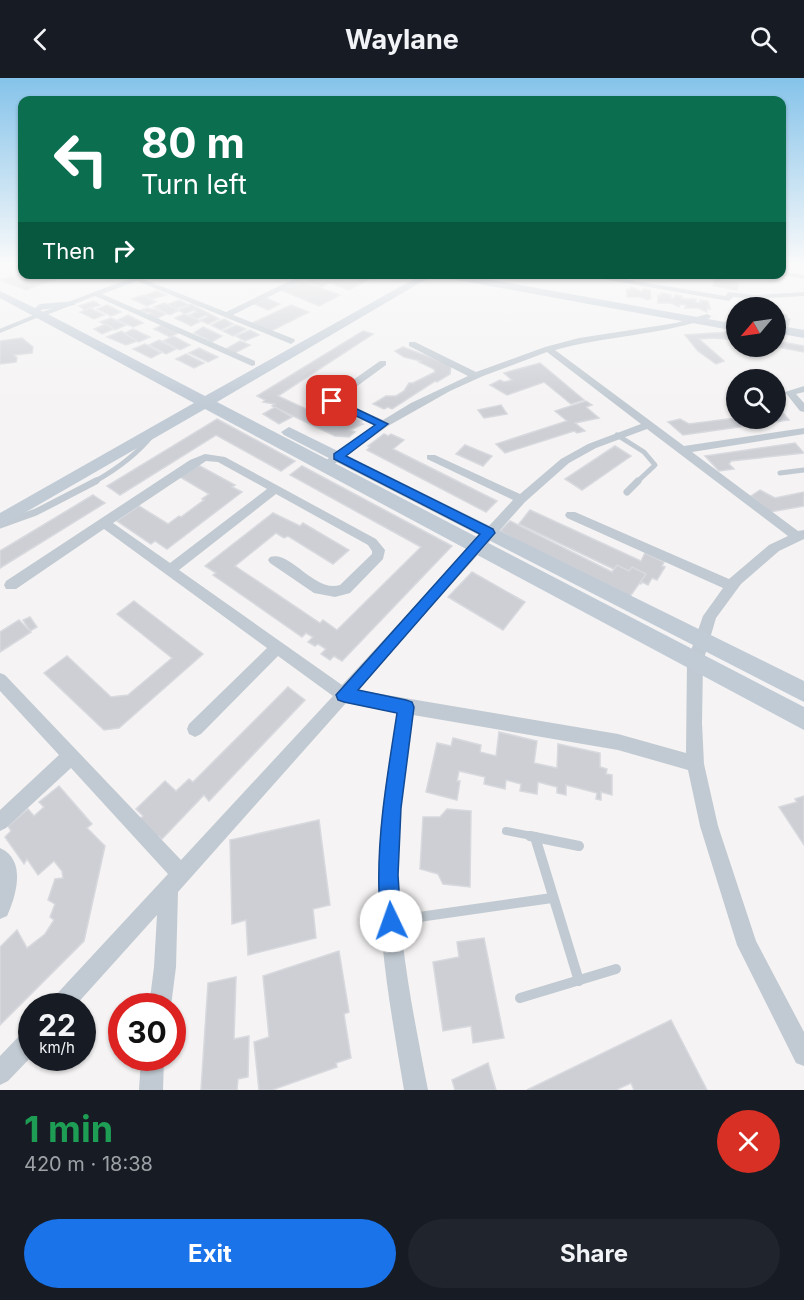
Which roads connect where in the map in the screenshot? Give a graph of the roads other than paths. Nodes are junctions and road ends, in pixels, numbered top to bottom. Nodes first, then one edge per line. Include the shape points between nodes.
1 (133, 310) edge
2 (214, 310) edge
3 (236, 310) edge
4 (350, 310) edge
5 (355, 310) edge
6 (654, 310) edge
7 (660, 310) edge
8 (43, 311) joint
9 (226, 315) junction
10 (701, 318) junction
11 (726, 321) edge
12 (726, 325) edge
13 (0, 331) edge
14 (786, 331) edge
15 (804, 334) edge
16 (786, 337) edge
17 (804, 340) edge
18 (291, 341) junction
19 (412, 344) dead end
20 (548, 349) junction
21 (252, 363) junction
22 (383, 363) dead end
23 (476, 376) junction
24 (804, 389) edge
25 (205, 396) junction
26 (804, 409) edge
27 (383, 424) junction
28 (648, 425) junction
29 (804, 431) edge
30 (617, 435) junction
31 (682, 450) junction
32 (431, 457) dead end
33 (332, 461) junction
34 (804, 470) edge
35 (780, 474) dead end
36 (275, 489) junction
37 (627, 492) dead end
38 (521, 499) junction
39 (0, 506) edge
40 (570, 515) dead end
41 (103, 522) junction
42 (0, 523) edge
43 (801, 536) edge
44 (483, 539) junction
45 (275, 560) dead end
46 (170, 570) junction
47 (11, 585) dead end
48 (730, 586) junction
49 (700, 639) junction
50 (277, 647) junction
51 (695, 662) junction
52 (0, 680) edge
53 (804, 692) edge
54 (344, 695) junction
55 (406, 707) junction
56 (804, 718) edge
57 (195, 729) dead end
58 (71, 756) junction
59 (695, 764) junction
60 (0, 822) edge
61 (506, 831) dead end
62 (535, 837) junction
63 (579, 846) dead end
64 (0, 858) edge
65 (174, 881) junction
66 (552, 898) junction
67 (0, 909) edge
68 (391, 921) junction
69 (616, 969) dead end
70 (579, 981) junction
71 (72, 993) edge
72 (162, 993) edge
73 (520, 998) dead end
74 (18, 1054) edge
75 (804, 1055) edge
76 (152, 1071) edge
77 (0, 1074) edge
78 (151, 1090) edge
79 (416, 1090) edge

1 - 21 street
2 - 9 street
3 - 9 street
4 - 18 main road
5 - 25 main road
6 - 10 main road
7 - 10 main road
8 - 13 lane
8 - 25 main road
9 - 18 street
10 - 11 main road
10 - 12 main road
10 - 20 street
14 - 15 main road
16 - 17 main road
18 - 21 main road
19 - 23 street
20 - 23 street
20 - 28 street
21 - 25 main road
22 - 27 street via 332,401
23 - 27 street
24 - 26 street via 790,392
25 - 33 main road
25 - 39 main road
25 - 42 main road
27 - 33 street
28 - 30 street
28 - 31 street
29 - 31 street
30 - 37 lane via 654,460 655,465
30 - 38 street via 565,461
31 - 43 street
32 - 38 street
33 - 44 main road
34 - 35 lane
36 - 41 street via 217,457 205,457
36 - 45 street via 375,544 379,550 378,556 345,589 334,592 319,589
36 - 46 street
38 - 44 street
40 - 48 street
41 - 46 street
41 - 47 street
43 - 48 street via 774,548
44 - 49 main road
44 - 51 main road
44 - 54 street
46 - 50 street
48 - 49 street
49 - 51 street
49 - 53 main road
50 - 54 street
50 - 57 street
51 - 56 main road
51 - 59 street
52 - 58 street
54 - 55 street
54 - 65 street
55 - 59 street via 618,742
55 - 68 street via 392,808 388,875
58 - 60 street
58 - 65 street
59 - 75 street via 709,826 747,945
61 - 62 lane
62 - 63 lane
62 - 66 lane
64 - 67 street via 9,879
65 - 71 street
65 - 72 street
66 - 68 lane
66 - 70 lane
68 - 79 street via 403,1024
69 - 70 lane
70 - 73 lane
74 - 77 street
76 - 78 street

